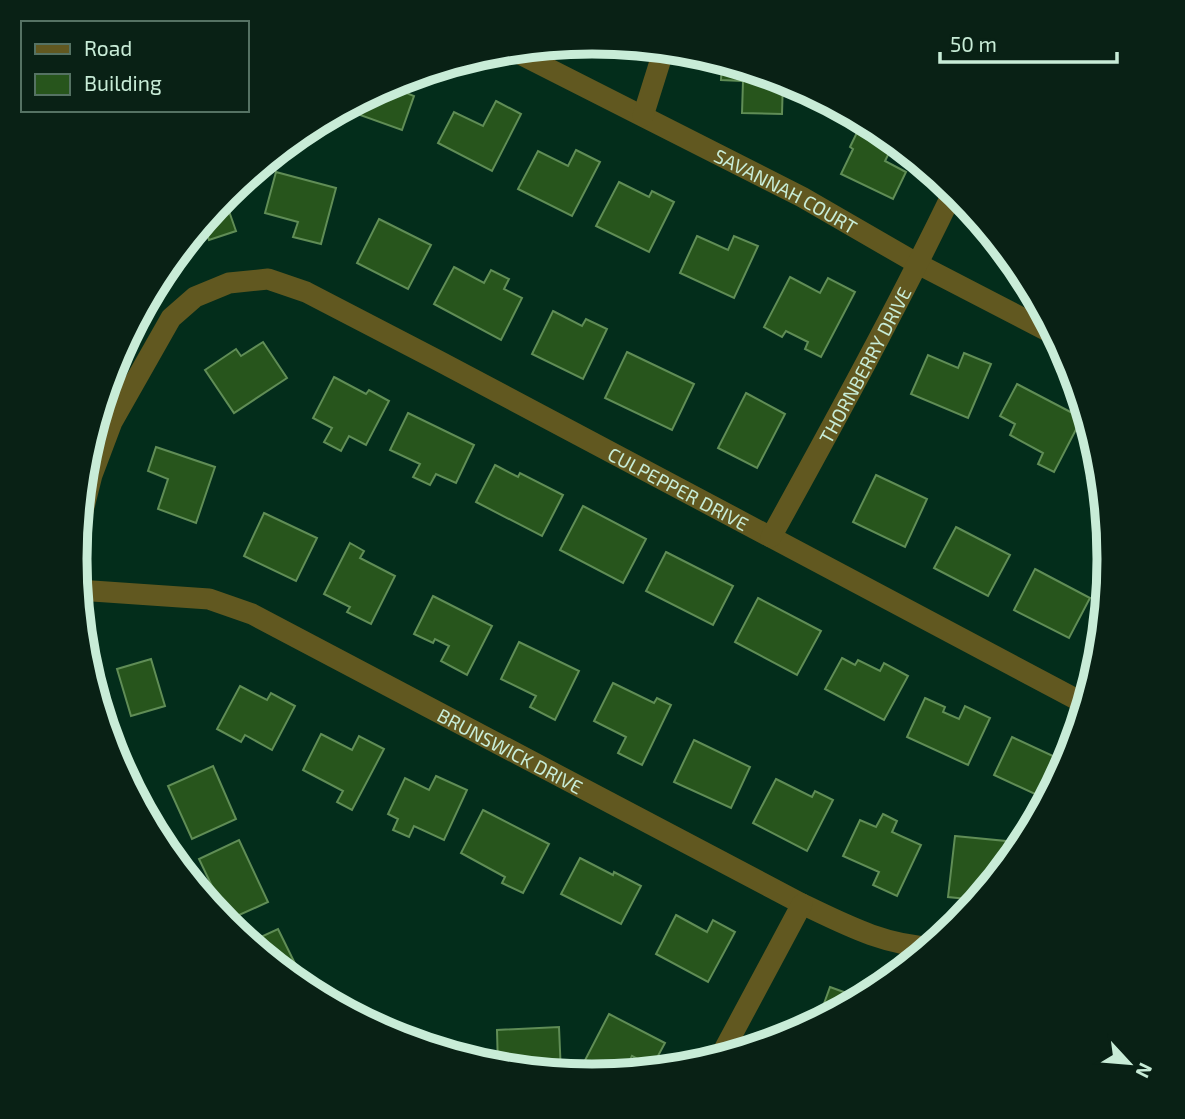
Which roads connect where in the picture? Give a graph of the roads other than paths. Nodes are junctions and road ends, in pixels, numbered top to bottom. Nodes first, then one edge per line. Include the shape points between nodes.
1 (529, 59) edge
2 (661, 59) edge
3 (643, 116) junction
4 (949, 201) edge
5 (918, 264) junction
6 (1042, 328) edge
7 (97, 462) edge
8 (771, 537) junction
9 (88, 591) edge
10 (1078, 700) edge
11 (802, 904) junction
12 (917, 946) edge
13 (725, 1047) edge

1 - 3 street, SAVANNAH COURT
2 - 3 street
3 - 5 street, SAVANNAH COURT
4 - 5 street, THORNBERRY DRIVE
5 - 6 street, SAVANNAH COURT
5 - 8 street, THORNBERRY DRIVE
7 - 8 street, CULPEPPER DRIVE via 112,422 172,318 195,297 229,283 268,279 306,292
8 - 10 street, CULPEPPER DRIVE
9 - 11 street, BRUNSWICK DRIVE via 209,599 252,614
11 - 12 street, BRUNSWICK DRIVE via 865,934
11 - 13 street

